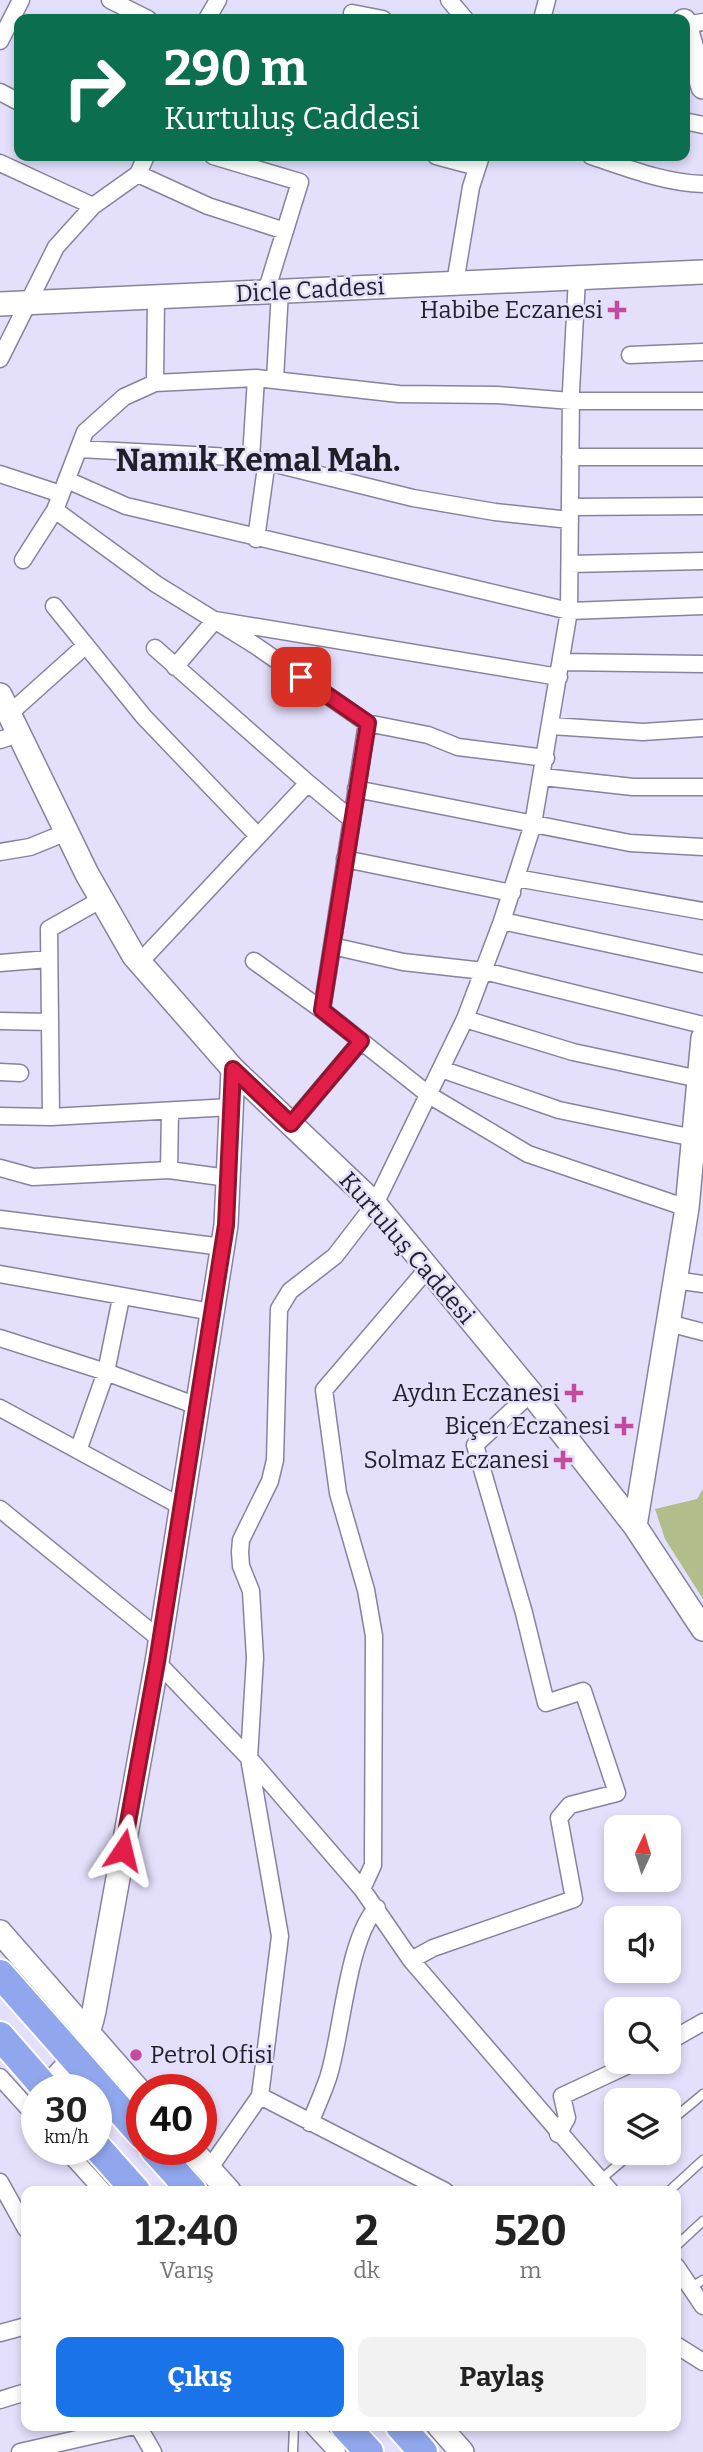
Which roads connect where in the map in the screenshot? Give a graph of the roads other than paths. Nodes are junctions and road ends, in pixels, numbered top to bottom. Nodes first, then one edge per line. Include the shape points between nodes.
1 (110, 0) edge
2 (449, 0) edge
3 (352, 13) dead end
4 (138, 14) edge
5 (357, 14) edge
6 (461, 14) edge
7 (14, 22) edge
8 (690, 27) edge
9 (0, 41) edge
10 (702, 81) edge
11 (229, 161) edge
12 (606, 161) edge
13 (139, 162) edge
14 (479, 162) edge
15 (0, 163) edge
16 (703, 184) edge
17 (93, 206) junction
18 (285, 231) junction
19 (703, 272) edge
20 (577, 278) junction
21 (455, 283) junction
22 (273, 291) junction
23 (156, 297) junction
24 (30, 302) junction
25 (0, 304) edge
26 (703, 352) edge
27 (631, 355) dead end
28 (0, 359) edge
29 (256, 378) junction
30 (275, 379) junction
31 (155, 383) junction
32 (571, 401) junction
33 (703, 401) edge
34 (79, 449) junction
35 (570, 457) junction
36 (703, 457) edge
37 (259, 459) junction
38 (0, 474) edge
39 (64, 487) junction
40 (703, 506) edge
41 (55, 510) junction
42 (570, 514) junction
43 (256, 539) junction
44 (23, 560) dead end
45 (703, 561) edge
46 (570, 564) junction
47 (54, 606) dead end
48 (703, 606) edge
49 (569, 611) junction
50 (215, 620) junction
51 (86, 645) junction
52 (155, 649) dead end
53 (703, 664) edge
54 (175, 667) junction
55 (560, 669) junction
56 (7, 721) edge
57 (368, 723) junction
58 (551, 726) junction
59 (703, 729) edge
60 (546, 758) junction
61 (543, 776) junction
62 (308, 783) junction
63 (703, 787) edge
64 (356, 789) junction
65 (351, 819) junction
66 (533, 824) junction
67 (66, 832) junction
68 (258, 836) junction
69 (703, 847) edge
70 (0, 852) edge
71 (345, 859) junction
72 (514, 885) junction
73 (102, 899) junction
74 (703, 911) edge
75 (502, 921) junction
76 (332, 946) junction
77 (49, 959) junction
78 (254, 961) dead end
79 (140, 962) junction
80 (0, 963) edge
81 (703, 964) edge
82 (484, 971) junction
83 (322, 1010) junction
84 (465, 1019) junction
85 (0, 1021) edge
86 (50, 1022) junction
87 (703, 1025) edge
88 (703, 1038) edge
89 (361, 1041) junction
90 (233, 1069) junction
91 (441, 1069) junction
92 (0, 1072) edge
93 (20, 1073) dead end
94 (699, 1079) junction
95 (429, 1095) junction
96 (231, 1107) junction
97 (170, 1111) junction
98 (0, 1116) edge
99 (51, 1117) junction
100 (291, 1124) junction
101 (694, 1139) junction
102 (0, 1168) edge
103 (169, 1170) junction
104 (697, 1174) edge
105 (228, 1178) junction
106 (375, 1204) junction
107 (687, 1208) junction
108 (0, 1219) edge
109 (222, 1247) junction
110 (428, 1268) junction
111 (0, 1274) edge
112 (676, 1280) junction
113 (703, 1284) edge
114 (121, 1298) junction
115 (212, 1312) junction
116 (668, 1323) junction
117 (703, 1332) edge
118 (0, 1338) edge
119 (106, 1372) junction
120 (531, 1392) junction
121 (198, 1406) junction
122 (0, 1408) edge
123 (79, 1448) junction
124 (181, 1507) junction
125 (0, 1509) edge
126 (635, 1526) junction
127 (703, 1629) edge
128 (159, 1651) junction
129 (249, 1758) junction
130 (362, 1889) junction
131 (377, 1908) junction
132 (0, 1932) edge
133 (411, 1960) junction
134 (0, 1974) edge
135 (703, 2022) edge
136 (89, 2035) junction
137 (681, 2035) edge
138 (0, 2036) edge
139 (74, 2061) junction
140 (33, 2074) edge
141 (61, 2074) edge
142 (609, 2074) edge
143 (126, 2076) edge
144 (2, 2085) edge
145 (703, 2094) edge
146 (260, 2096) junction
147 (21, 2103) edge
148 (681, 2112) edge
149 (126, 2118) edge
150 (310, 2123) junction
151 (558, 2134) junction
152 (703, 2160) edge
153 (112, 2164) edge
154 (79, 2165) edge
155 (168, 2165) edge
156 (205, 2165) edge
157 (622, 2165) edge
158 (209, 2169) junction
159 (0, 2182) edge
160 (98, 2186) edge
161 (132, 2186) edge
162 (187, 2186) edge
163 (224, 2186) edge
164 (435, 2186) edge
165 (605, 2186) edge
166 (674, 2186) edge
167 (21, 2220) edge
168 (703, 2221) edge
169 (681, 2241) edge
170 (681, 2270) edge
171 (697, 2284) edge
172 (703, 2306) edge
173 (21, 2327) edge
174 (0, 2333) edge
175 (681, 2352) edge
176 (703, 2362) edge
177 (21, 2394) edge
178 (0, 2400) edge
179 (114, 2431) edge
180 (139, 2431) edge
181 (294, 2431) edge
182 (318, 2431) edge
183 (350, 2431) edge
184 (404, 2431) edge
185 (444, 2431) edge
186 (20, 2452) edge
187 (153, 2452) edge
188 (293, 2452) edge
189 (337, 2452) edge
190 (369, 2452) edge
191 (423, 2452) edge
192 (463, 2452) edge

1 - 4 street
2 - 6 street
3 - 5 street
7 - 9 street
8 - 10 street
11 - 18 street via 300,183
12 - 16 street
13 - 17 street
13 - 18 street via 208,206
14 - 21 street
15 - 17 street
17 - 24 street via 56,247
18 - 22 street
19 - 20 street, Dicle Caddesi
20 - 21 street, Dicle Caddesi
20 - 32 street
21 - 22 street, Dicle Caddesi
22 - 23 street, Dicle Caddesi
22 - 30 street
23 - 24 street, Dicle Caddesi
23 - 31 street
24 - 25 street, Dicle Caddesi
24 - 28 street
26 - 27 street
29 - 30 street
29 - 31 street
29 - 37 street
30 - 32 street via 399,394
31 - 34 street via 124,397 85,432
32 - 33 street
32 - 35 street
34 - 37 street
34 - 39 street
35 - 36 street
35 - 42 street
37 - 42 street via 413,498 495,512
37 - 43 street
38 - 39 street
39 - 41 street
39 - 43 street
40 - 42 street
41 - 44 street
41 - 50 street via 156,584
42 - 46 street
43 - 49 street
45 - 46 street
46 - 49 street
47 - 51 street
48 - 49 street
49 - 55 street
50 - 54 street
50 - 55 street
50 - 57 street
51 - 56 street
51 - 68 street via 144,717
52 - 54 street
53 - 55 street
54 - 62 street
55 - 58 street
56 - 67 street, Kurtuluş Caddesi
57 - 60 street via 428,735 458,747
57 - 64 street
58 - 59 street via 643,732
58 - 60 street
60 - 61 street
61 - 63 street via 633,787
61 - 66 street
62 - 65 street
62 - 68 street
64 - 65 street
64 - 66 street
65 - 71 street
66 - 69 street via 630,843
66 - 72 street
67 - 70 street via 30,847
67 - 73 street, Kurtuluş Caddesi
68 - 79 street
71 - 72 street
71 - 76 street
72 - 74 street
72 - 75 street
73 - 77 street via 49,929
73 - 79 street, Kurtuluş Caddesi
75 - 81 street
75 - 82 street
76 - 82 street via 403,962
76 - 83 street
77 - 80 street
77 - 86 street
78 - 83 street
79 - 90 street, Kurtuluş Caddesi
82 - 84 street
82 - 87 street
83 - 89 street
84 - 91 street
84 - 94 street via 572,1052
85 - 86 street
86 - 99 street
88 - 94 street
89 - 95 street
89 - 100 street
90 - 96 street
90 - 100 street, Kurtuluş Caddesi
91 - 95 street
91 - 101 street via 559,1110
92 - 93 street
94 - 101 street
95 - 106 street
95 - 107 street via 528,1154
96 - 97 street
96 - 105 street
97 - 99 street
97 - 103 street
98 - 99 street
100 - 106 street, Kurtuluş Caddesi
101 - 104 street
102 - 103 street via 33,1177
103 - 105 street
104 - 107 street
105 - 109 street
106 - 110 street, Kurtuluş Caddesi
106 - 129 street via 335,1256 290,1291 279,1309 275,1460 240,1552 251,1591 255,1658
107 - 112 street
108 - 109 street
109 - 115 street
110 - 120 street, Kurtuluş Caddesi
110 - 130 street via 324,1390 338,1493 374,1636 373,1865
111 - 114 street
112 - 113 street
112 - 116 street
114 - 115 street
114 - 119 street
115 - 121 street
116 - 117 street
116 - 126 street
118 - 119 street
119 - 121 street
119 - 123 street
120 - 126 street, Kurtuluş Caddesi
120 - 133 street via 475,1445 546,1703 583,1691 617,1794 570,1805 559,1818 574,1899 433,1948
121 - 124 street
122 - 123 street
123 - 124 street
124 - 128 street
125 - 128 street
126 - 127 street, Kurtuluş Caddesi
128 - 129 street
128 - 136 street
129 - 130 street
129 - 146 street via 280,1936
130 - 131 street
131 - 133 street
131 - 150 street via 359,1943 329,2077
132 - 136 street
133 - 151 street
134 - 139 highway
135 - 137 street
136 - 139 street
136 - 143 street
138 - 140 highway
139 - 141 street
139 - 149 highway
142 - 151 street via 562,2096 567,2118
144 - 147 street
145 - 148 lane
146 - 150 street
146 - 158 street
150 - 164 street
151 - 165 street
152 - 166 lane
153 - 161 highway
154 - 160 street
155 - 162 highway
156 - 158 street
157 - 165 lane
158 - 163 street
159 - 167 street
168 - 169 lane
170 - 171 street
171 - 172 street
173 - 174 street
175 - 176 street
177 - 178 street
179 - 186 street
180 - 187 street
181 - 188 lane
182 - 189 street
183 - 190 highway
184 - 191 highway
185 - 192 street

